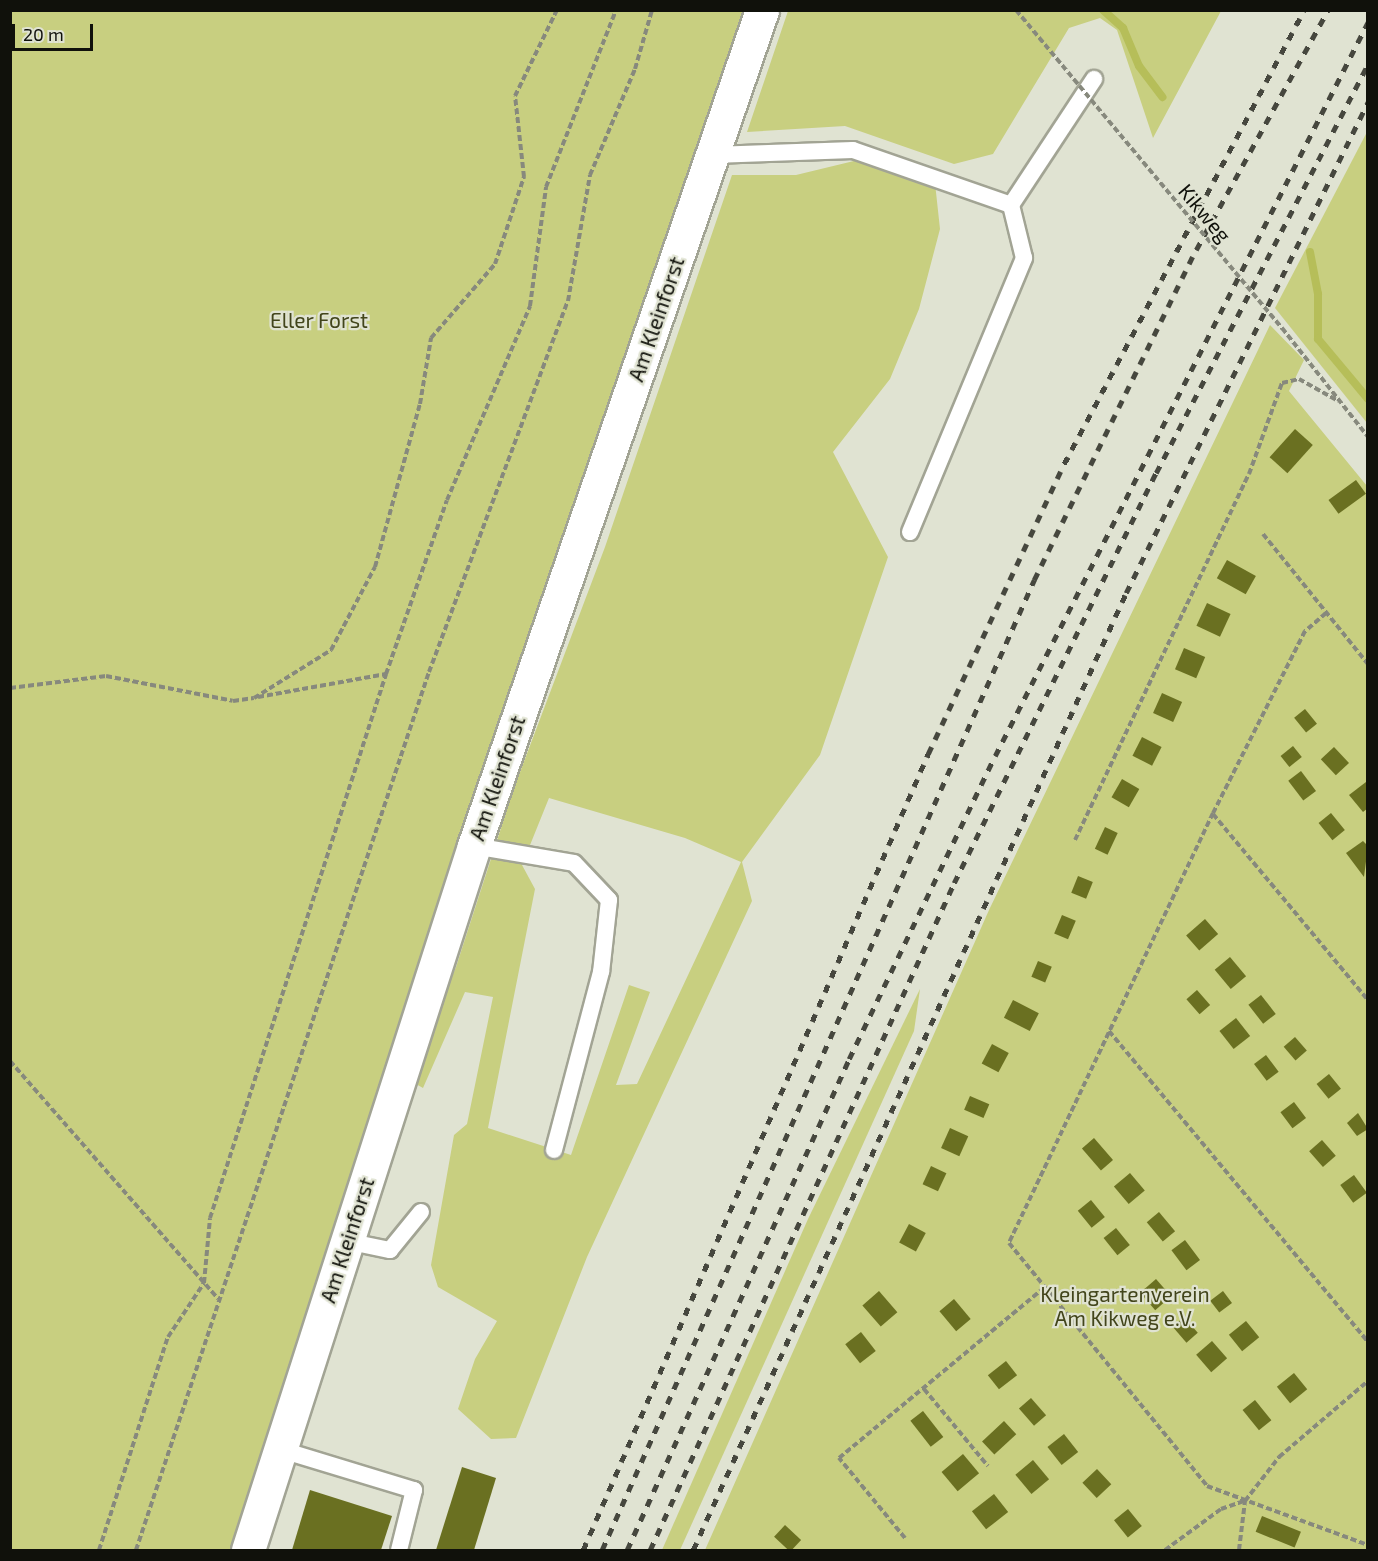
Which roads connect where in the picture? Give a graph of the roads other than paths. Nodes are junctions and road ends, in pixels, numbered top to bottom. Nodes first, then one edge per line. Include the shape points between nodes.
1 (762, 10) edge
2 (1094, 79) dead end
3 (713, 155) junction
4 (1011, 205) junction
5 (910, 532) dead end
6 (474, 846) junction
7 (554, 1150) dead end
8 (421, 1212) dead end
9 (346, 1241) junction
10 (282, 1450) junction
11 (248, 1551) edge
12 (399, 1551) edge

1 - 3 street, Am Kleinforst
2 - 4 lane
3 - 4 lane via 853,150
3 - 6 street, Am Kleinforst
4 - 5 lane via 1024,258
6 - 7 lane via 574,863 609,900 601,972
6 - 9 street, Am Kleinforst
8 - 9 lane via 390,1250
9 - 10 street, Am Kleinforst
10 - 11 street, Am Kleinforst
10 - 12 lane via 414,1490

